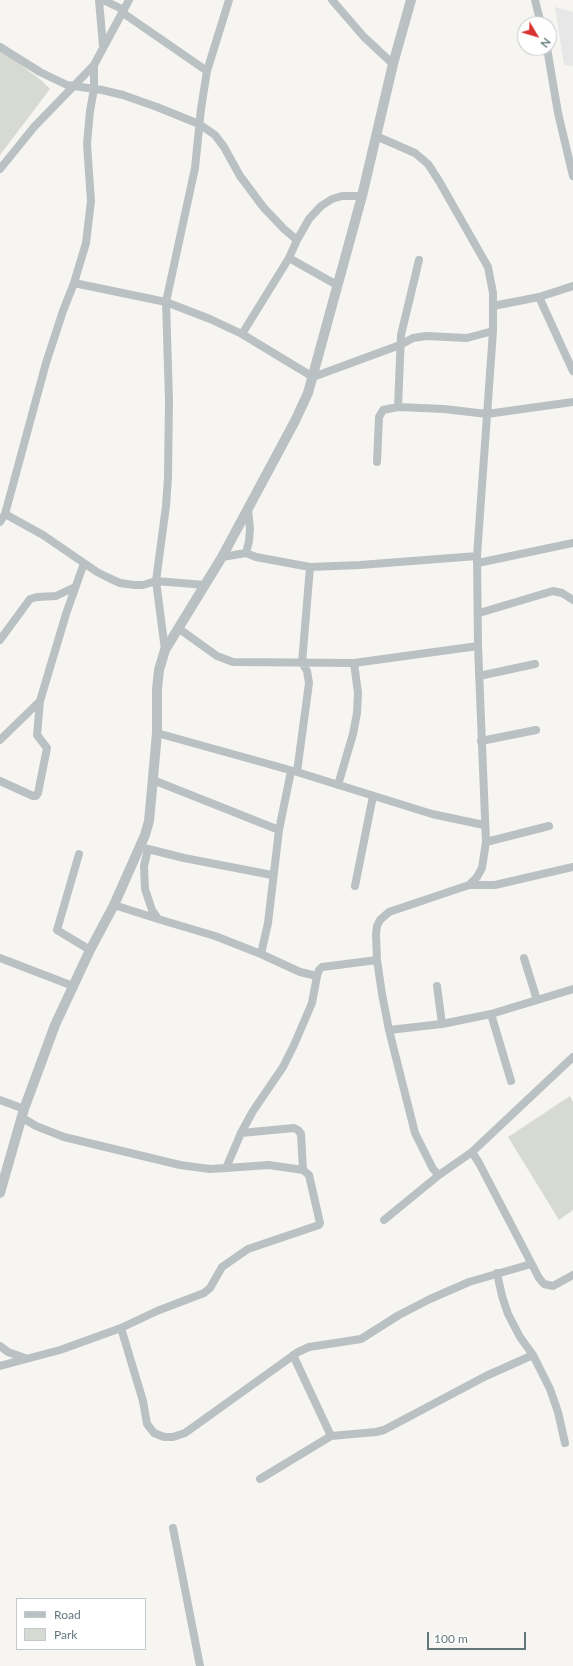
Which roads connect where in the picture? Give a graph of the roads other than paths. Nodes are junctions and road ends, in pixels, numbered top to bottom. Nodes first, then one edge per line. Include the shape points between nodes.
1 (99, 0) edge
2 (103, 0) edge
3 (129, 0) edge
4 (230, 0) edge
5 (332, 0) edge
6 (411, 0) edge
7 (535, 0) edge
8 (124, 11) junction
9 (539, 16) edge
10 (103, 46) junction
11 (0, 47) edge
12 (547, 56) edge
13 (393, 64) junction
14 (94, 65) junction
15 (207, 71) junction
16 (72, 86) junction
17 (94, 89) junction
18 (199, 124) junction
19 (376, 136) junction
20 (0, 169) edge
21 (573, 176) edge
22 (362, 196) junction
23 (297, 240) junction
24 (290, 258) junction
25 (419, 260) dead end
26 (74, 283) junction
27 (337, 284) junction
28 (573, 286) edge
29 (539, 297) junction
30 (166, 302) junction
31 (493, 306) junction
32 (493, 331) junction
33 (242, 334) junction
34 (400, 346) junction
35 (573, 370) edge
36 (313, 378) junction
37 (573, 402) edge
38 (398, 407) junction
39 (487, 414) junction
40 (377, 462) dead end
41 (248, 509) junction
42 (3, 514) edge
43 (0, 522) edge
44 (573, 542) edge
45 (246, 553) junction
46 (222, 557) junction
47 (478, 560) junction
48 (84, 563) junction
49 (310, 567) junction
50 (156, 581) junction
51 (205, 585) junction
52 (75, 587) junction
53 (573, 600) edge
54 (479, 613) junction
55 (178, 628) junction
56 (0, 640) edge
57 (478, 646) junction
58 (165, 650) junction
59 (302, 663) junction
60 (354, 663) junction
61 (535, 664) dead end
62 (480, 676) junction
63 (40, 701) junction
64 (536, 730) dead end
65 (157, 733) junction
66 (0, 740) edge
67 (481, 741) junction
68 (294, 772) junction
69 (153, 780) junction
70 (0, 781) edge
71 (338, 785) junction
72 (373, 796) junction
73 (484, 825) junction
74 (548, 826) dead end
75 (279, 830) junction
76 (486, 842) junction
77 (144, 848) junction
78 (79, 854) dead end
79 (573, 867) edge
80 (272, 875) junction
81 (469, 885) junction
82 (355, 886) dead end
83 (114, 905) junction
84 (158, 919) junction
85 (90, 950) junction
86 (261, 954) junction
87 (0, 958) edge
88 (524, 958) dead end
89 (377, 960) junction
90 (317, 976) junction
91 (73, 986) junction
92 (436, 986) dead end
93 (573, 989) edge
94 (537, 1000) junction
95 (491, 1014) junction
96 (442, 1024) junction
97 (389, 1030) junction
98 (573, 1057) edge
99 (511, 1081) dead end
100 (0, 1100) edge
101 (23, 1113) junction
102 (241, 1133) junction
103 (472, 1152) junction
104 (226, 1168) junction
105 (303, 1170) junction
106 (439, 1175) junction
107 (0, 1193) edge
108 (384, 1220) dead end
109 (531, 1264) junction
110 (497, 1273) junction
111 (573, 1275) edge
112 (121, 1328) junction
113 (0, 1346) edge
114 (293, 1355) junction
115 (533, 1355) junction
116 (25, 1358) junction
117 (0, 1366) edge
118 (331, 1436) junction
119 (565, 1443) dead end
120 (260, 1479) dead end
121 (173, 1528) dead end
122 (200, 1666) edge

1 - 10 street
2 - 8 street
3 - 8 street
4 - 15 street
5 - 13 street via 364,38
6 - 13 street
7 - 9 street
8 - 10 street
8 - 15 street
10 - 14 street
11 - 16 street via 49,77
12 - 21 street
13 - 19 street
14 - 16 street
14 - 17 street
15 - 18 street
16 - 17 street
16 - 20 street
17 - 18 street via 130,98
17 - 26 street via 87,144 90,223
18 - 23 street via 215,135 240,176 264,208
18 - 30 street via 195,168
19 - 22 street
19 - 31 street via 415,153 432,170 488,267
22 - 23 street via 342,196 321,206 309,219
22 - 27 street
23 - 24 street
24 - 27 street
24 - 33 street
25 - 34 street via 404,318
26 - 30 street
26 - 42 street via 48,357
27 - 36 street
28 - 29 street
29 - 31 street
29 - 35 street
30 - 33 street
30 - 50 street via 168,478
31 - 32 street
32 - 34 street via 467,338 417,337 407,340
32 - 39 street
33 - 36 street
34 - 36 street
34 - 38 street
36 - 41 street via 295,421
37 - 39 street
38 - 39 street
38 - 40 street via 383,410 379,417
39 - 47 street
41 - 45 street via 250,529
41 - 46 street
42 - 43 street
42 - 48 street via 43,535
44 - 47 street
45 - 46 street
45 - 49 street
46 - 51 street
47 - 49 street
47 - 54 street
48 - 50 street via 120,583 138,585
48 - 52 street
49 - 59 street
50 - 51 street
50 - 58 street
51 - 55 street
52 - 56 street via 56,596 30,599
52 - 63 street
53 - 54 street via 553,591
54 - 57 street
55 - 58 street
55 - 59 street via 228,661
57 - 60 street
57 - 62 street
58 - 65 street via 157,690
59 - 60 street
59 - 68 street via 309,682
60 - 71 street via 358,693 357,713
61 - 62 street
62 - 67 street
63 - 66 street
63 - 70 street via 36,735 47,748 38,793 33,796
64 - 67 street
65 - 68 street
65 - 69 street
67 - 73 street
68 - 71 street
68 - 75 street
69 - 75 street
69 - 77 street
71 - 72 street
72 - 73 street via 432,814
72 - 82 street
73 - 76 street
74 - 76 street
75 - 80 street
76 - 81 street via 482,868
77 - 80 street
77 - 83 street
77 - 84 street via 145,889
78 - 85 street via 57,930
79 - 81 street via 494,885
80 - 86 street via 268,924
81 - 89 street via 389,912 384,916 377,926
83 - 84 street
83 - 85 street
84 - 86 street via 216,936
85 - 91 street
86 - 90 street via 300,972
87 - 91 street
88 - 94 street
89 - 90 street via 322,968
89 - 97 street
90 - 102 street via 312,1003 294,1045
91 - 101 street via 55,1025
92 - 96 street
93 - 94 street
94 - 95 street
95 - 96 street
95 - 99 street
96 - 97 street
97 - 106 street via 415,1133 428,1161
98 - 103 street
100 - 101 street
101 - 104 street via 36,1126 72,1139 180,1165 210,1169
101 - 107 street
102 - 104 street
102 - 105 street via 294,1128 298,1130 301,1134
103 - 106 street
103 - 109 street
104 - 105 street via 269,1165
105 - 112 street via 309,1176 320,1223 318,1226 248,1249 222,1267 210,1288 204,1293
106 - 108 street
109 - 110 street
109 - 111 street via 544,1284 553,1286
110 - 114 street via 430,1299 361,1339 309,1347
110 - 115 street via 508,1314
112 - 114 street via 143,1401 147,1424 154,1433 164,1438 185,1433
112 - 116 street via 60,1350
113 - 116 street
114 - 118 street
115 - 118 street via 486,1376 384,1430
115 - 119 street via 550,1389
116 - 117 street
118 - 120 street
121 - 122 street

